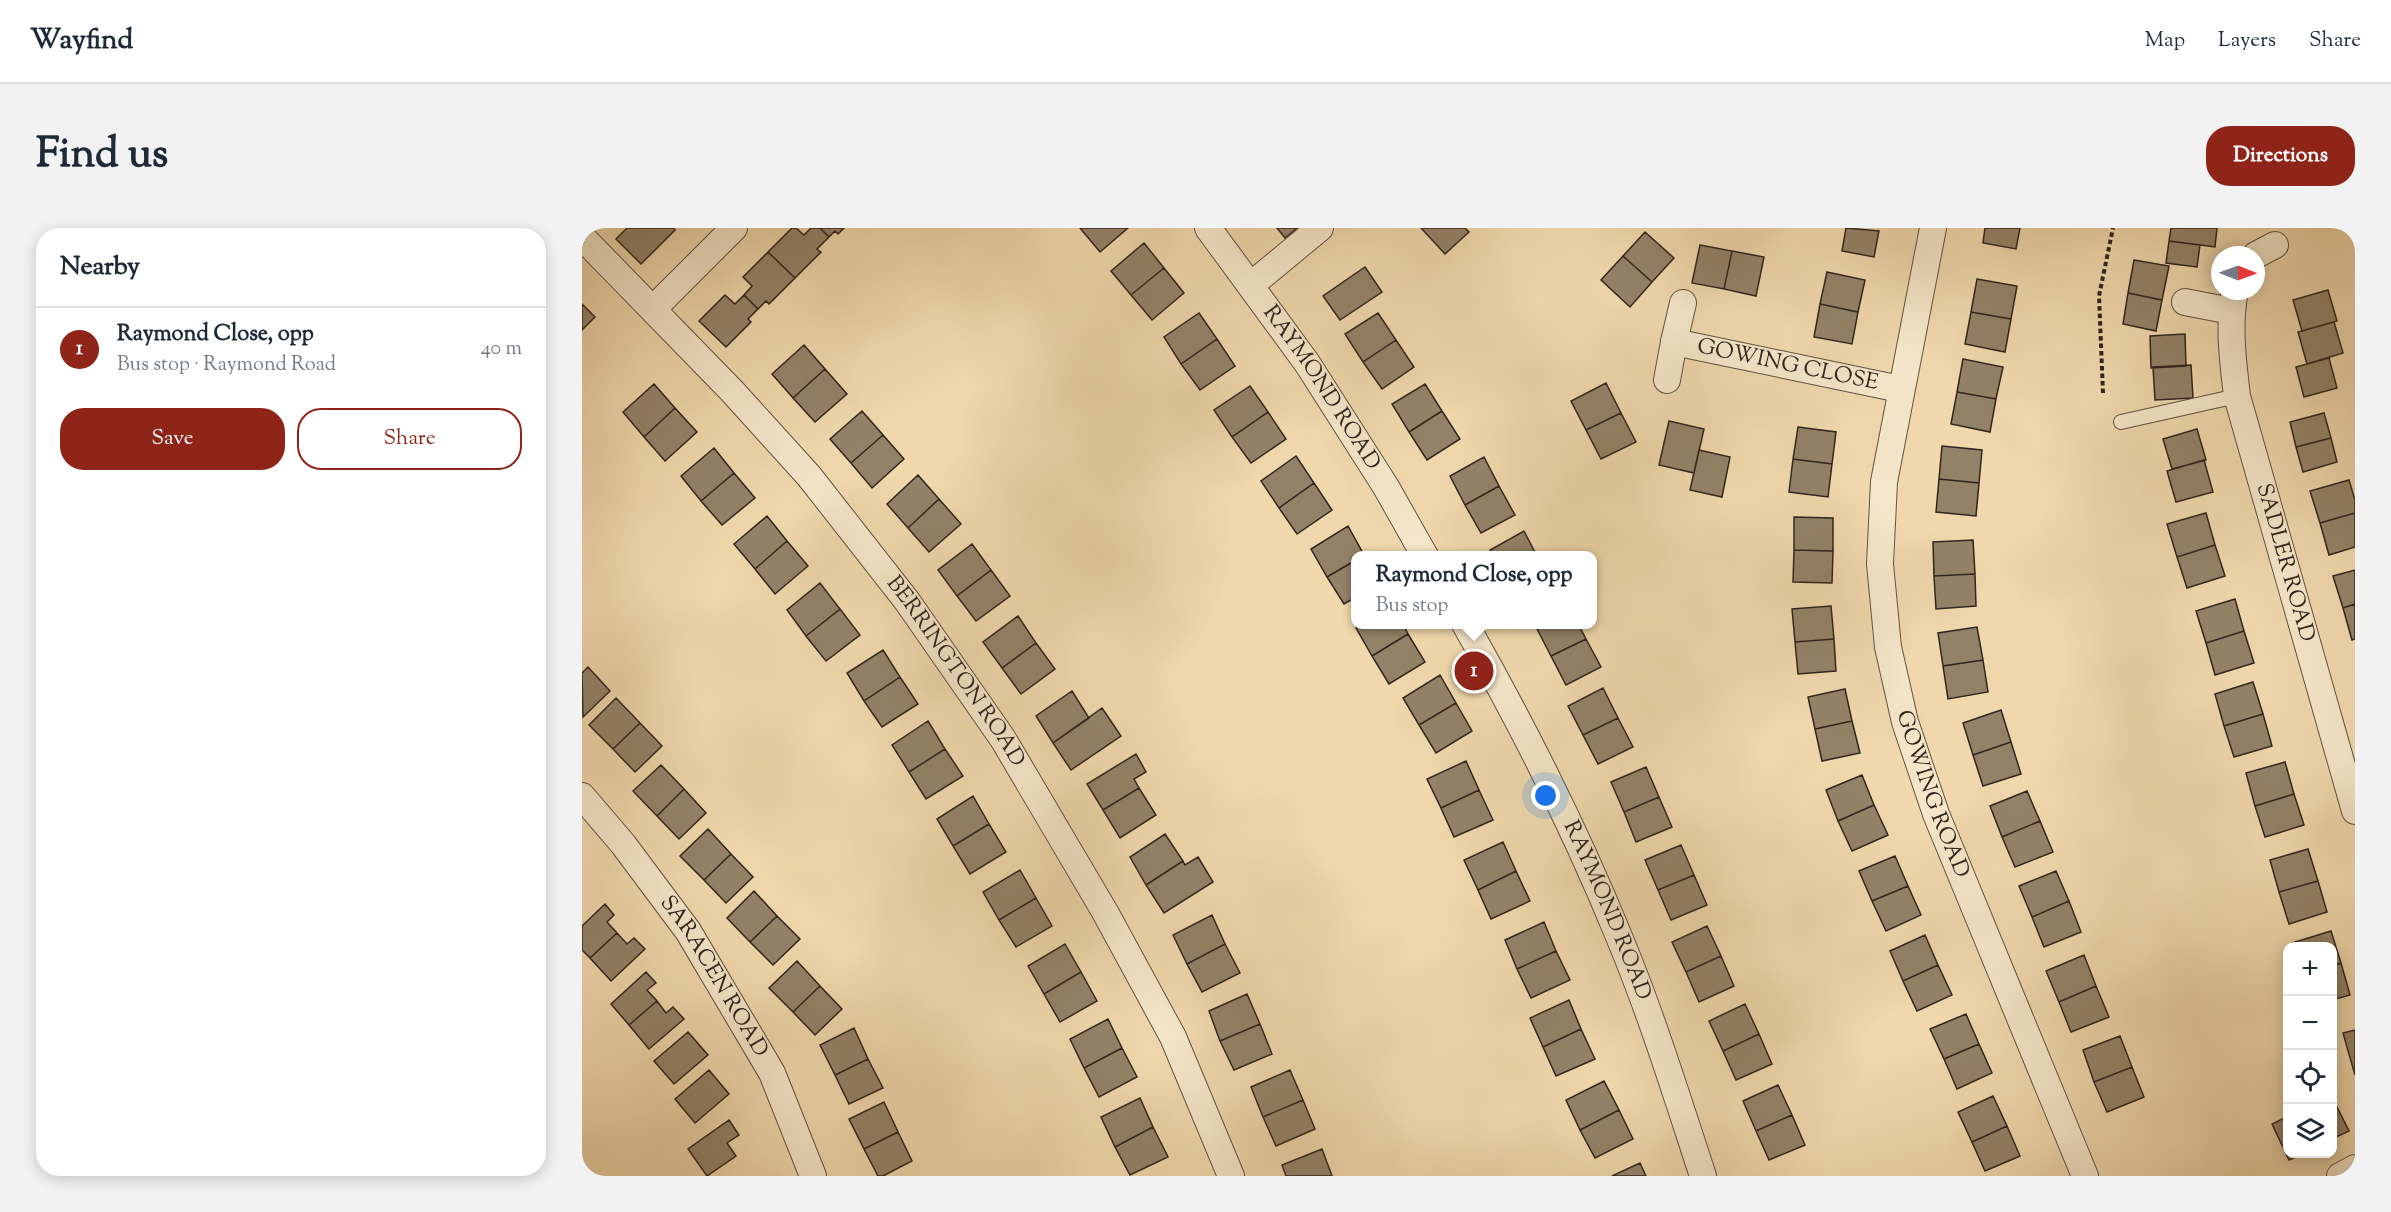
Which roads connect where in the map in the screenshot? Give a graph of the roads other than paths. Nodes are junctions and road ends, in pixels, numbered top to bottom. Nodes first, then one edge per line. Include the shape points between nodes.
1 (734, 228) edge
2 (1208, 228) edge
3 (1320, 228) edge
4 (1933, 228) edge
5 (582, 237) edge
6 (1251, 285) junction
7 (2233, 301) edge
8 (2185, 302) dead end
9 (1683, 303) dead end
10 (653, 309) junction
11 (1674, 342) junction
12 (1667, 380) dead end
13 (1900, 389) junction
14 (2237, 396) junction
15 (2121, 422) dead end
16 (1423, 551) edge
17 (1468, 629) edge
18 (582, 796) edge
19 (2355, 811) edge
20 (2355, 1168) edge
21 (813, 1176) edge
22 (1231, 1176) edge
23 (1703, 1176) edge
24 (2085, 1176) edge
25 (2340, 1176) edge

1 - 10 street
2 - 6 street, RAYMOND ROAD
3 - 6 street
4 - 13 street, GOWING ROAD
5 - 10 street, BERRINGTON ROAD
6 - 16 street, RAYMOND ROAD via 1307,363
7 - 8 street, SADLER ROAD
7 - 14 street, SADLER ROAD via 2232,359
9 - 11 street, GOWING CLOSE
10 - 22 street, BERRINGTON ROAD via 809,476 907,601 1003,739 1173,1037
11 - 12 street, GOWING CLOSE
11 - 13 street, GOWING CLOSE
13 - 24 street, GOWING ROAD via 1884,482 1880,564 1888,647 1903,712 1936,814
14 - 15 lane
14 - 19 street, SADLER ROAD
17 - 23 street, RAYMOND ROAD via 1554,791 1621,940
18 - 21 street, SARACEN ROAD via 688,931 772,1073
20 - 25 street

